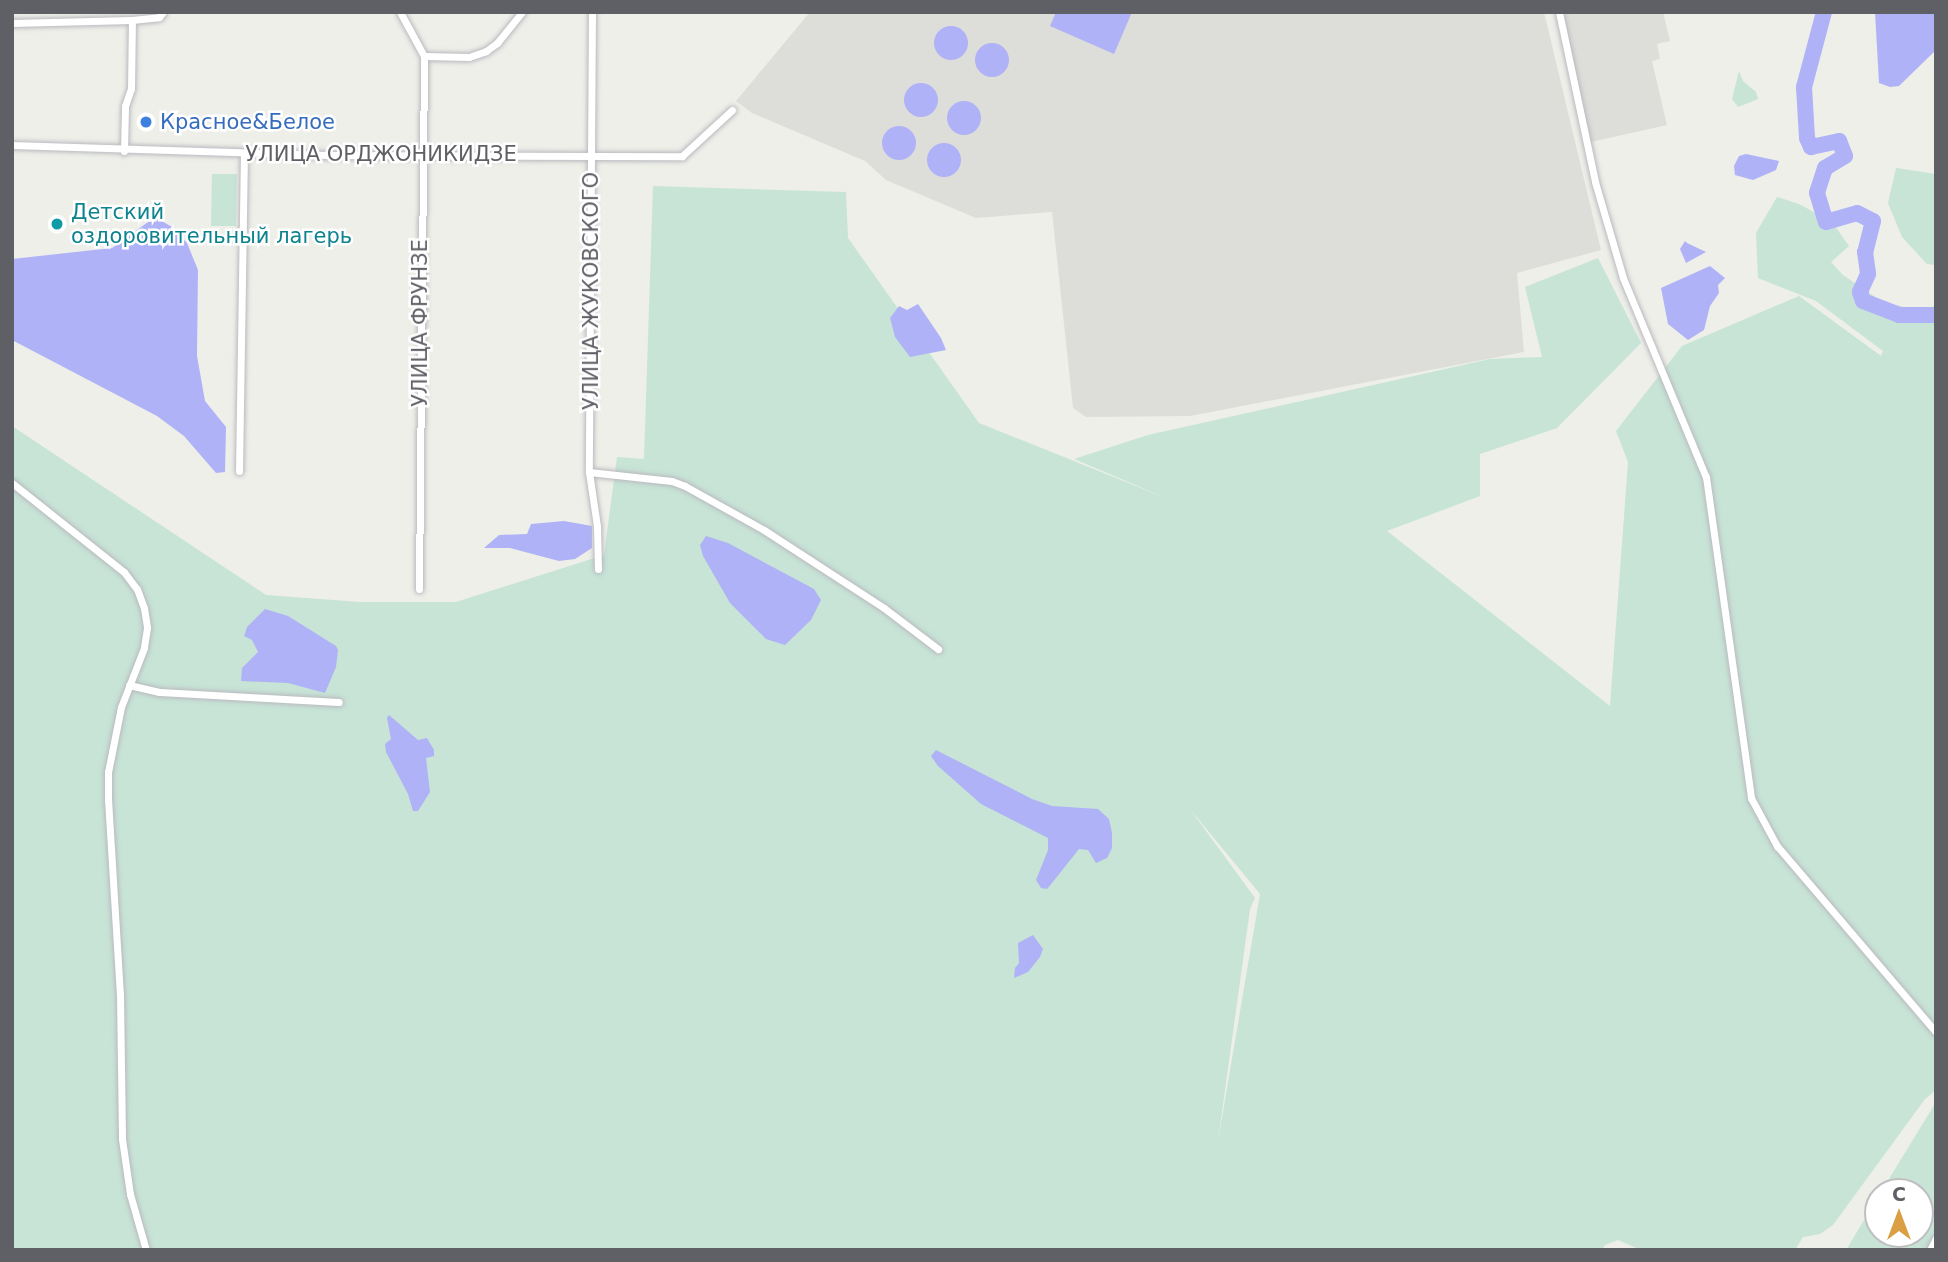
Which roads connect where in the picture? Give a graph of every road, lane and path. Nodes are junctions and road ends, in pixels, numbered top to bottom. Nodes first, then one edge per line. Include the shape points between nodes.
1 (163, 12) edge
2 (400, 12) edge
3 (522, 12) edge
4 (592, 12) edge
5 (1559, 12) edge
6 (132, 20) junction
7 (12, 23) edge
8 (424, 56) junction
9 (732, 110) dead end
10 (12, 145) edge
11 (124, 151) junction
12 (244, 153) junction
13 (421, 153) junction
14 (592, 156) junction
15 (239, 471) dead end
16 (589, 472) junction
17 (12, 483) edge
18 (597, 569) dead end
19 (419, 589) dead end
20 (938, 649) dead end
21 (130, 685) junction
22 (339, 702) dead end
23 (1936, 1032) edge
24 (1936, 1238) edge
25 (146, 1250) edge
26 (1930, 1250) edge

1 - 6 street via 159,17
2 - 8 street
3 - 8 street via 486,51 468,57
4 - 14 street, УЛИЦА ЖУКОВСКОГО
5 - 23 street via 1595,182 1623,278 1706,477 1751,798 1777,846
6 - 7 street
6 - 11 street
8 - 13 street, УЛИЦА ФРУНЗЕ
9 - 14 street, УЛИЦА ОРДЖОНИКИДЗЕ via 682,156
10 - 11 street, УЛИЦА ОРДЖОНИКИДЗЕ
11 - 12 street, УЛИЦА ОРДЖОНИКИДЗЕ
12 - 13 street, УЛИЦА ОРДЖОНИКИДЗЕ
12 - 15 street
13 - 14 street, УЛИЦА ОРДЖОНИКИДЗЕ
13 - 19 street, УЛИЦА ФРУНЗЕ
14 - 16 street, УЛИЦА ЖУКОВСКОГО
16 - 18 street, УЛИЦА ЖУКОВСКОГО via 597,526
16 - 20 street via 685,486 764,530
17 - 21 street via 103,552 138,589 147,628
21 - 22 street via 159,692
21 - 25 street via 108,772 108,799 120,994 122,1139 130,1194
24 - 26 street

